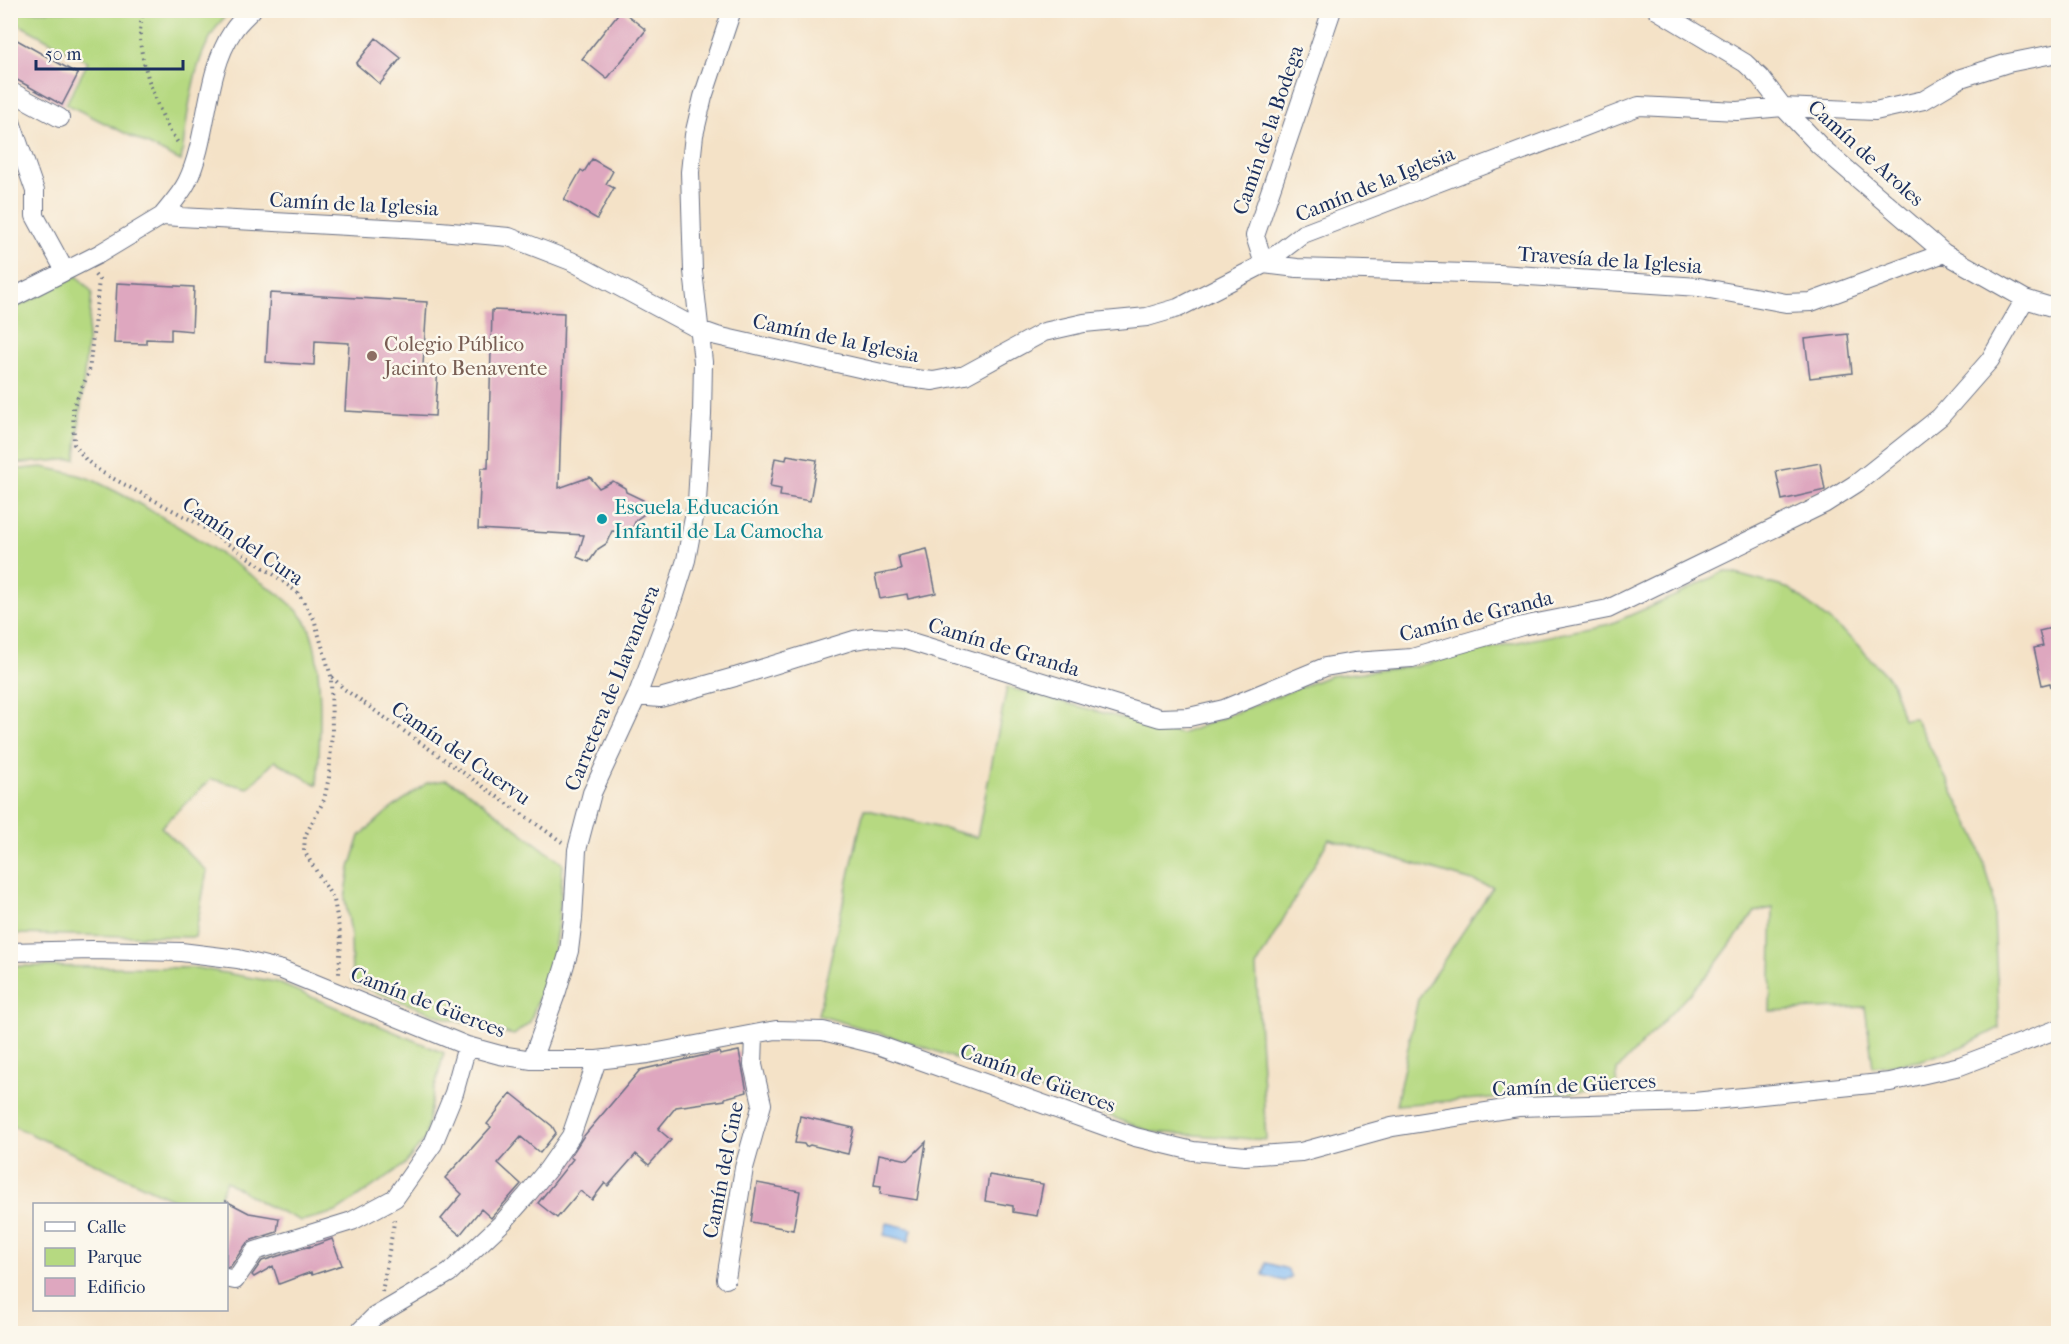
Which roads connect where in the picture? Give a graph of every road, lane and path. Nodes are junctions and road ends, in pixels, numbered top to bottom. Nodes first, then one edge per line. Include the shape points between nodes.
1 (143, 10) edge
2 (252, 10) edge
3 (732, 10) edge
4 (1332, 10) edge
5 (1657, 10) edge
6 (2058, 53) edge
7 (10, 91) edge
8 (1783, 107) junction
9 (60, 118) dead end
10 (10, 119) edge
11 (17, 147) edge
12 (194, 159) junction
13 (162, 216) junction
14 (1944, 253) junction
15 (86, 260) junction
16 (1264, 264) junction
17 (65, 271) junction
18 (10, 298) edge
19 (2025, 299) junction
20 (2058, 309) edge
21 (700, 330) junction
22 (331, 676) junction
23 (638, 696) junction
24 (577, 850) junction
25 (10, 952) edge
26 (338, 993) junction
27 (2058, 1029) edge
28 (754, 1035) junction
29 (467, 1046) junction
30 (531, 1060) junction
31 (597, 1060) junction
32 (395, 1198) junction
33 (228, 1278) edge
34 (726, 1279) dead end
35 (374, 1317) junction
36 (357, 1334) edge

1 - 12 path via 140,36 153,91 173,137
2 - 12 street via 224,46
3 - 21 street, Carretera de Llavandera via 703,97 690,172 693,271
4 - 16 street, Camín de la Bodega via 1255,236
5 - 8 street, Camín de Aroles via 1745,63
6 - 8 street, Camín de la Iglesia via 1989,69 1961,78 1924,100 1875,111
7 - 9 street
8 - 14 street, Camín de Aroles via 1820,146
8 - 16 street, Camín de la Iglesia via 1737,111 1639,105 1303,234
10 - 11 street
11 - 17 street via 35,191 35,216
12 - 13 street via 187,183
13 - 15 street
13 - 21 street, Camín de la Iglesia via 509,237 571,261
14 - 16 street, Travesía de la Iglesia via 1811,302 1786,303 1687,286
14 - 19 street, Camín de Aroles
15 - 17 street
15 - 22 path, Camín del Cura via 99,280 89,372 73,407 74,444 101,472 195,522 298,593 314,619
16 - 21 street, Camín de la Iglesia via 1178,308 1147,317 1084,323 1044,332 965,375 933,381 899,377
17 - 18 street
19 - 20 street, Camín de Aroles
19 - 23 street, Camín de Granda via 1990,360 1940,417 1857,483 1824,504 1608,609 1522,626 1412,657 1325,667 1224,709 1189,717 1160,718 902,639 873,637 660,698
21 - 23 street, Carretera de Llavandera via 703,362 697,502 686,560
22 - 24 path, Camín del Cuervu via 354,696
22 - 26 path, Camín del Cura via 329,777 324,800 305,836 304,851 334,900 341,939
23 - 24 street, Carretera de Llavandera via 592,793
24 - 30 street, Carretera de Llavandera via 569,951
25 - 26 street, Camín de Güerces via 181,952 238,959 282,970
26 - 29 street, Camín de Güerces
27 - 28 street, Camín de Güerces via 1960,1066 1890,1083 1694,1102 1518,1107 1392,1127 1301,1152 1245,1156 1193,1151 1135,1137 874,1044 823,1031 776,1030
28 - 31 street, Camín de Güerces
28 - 34 street, Camín del Cine via 753,1065 762,1104 744,1168
29 - 30 street, Camín de Güerces
29 - 32 street via 454,1093 433,1144
30 - 31 street, Camín de Güerces
31 - 35 street via 571,1136 526,1196 449,1273
32 - 33 street via 352,1221 255,1251 235,1280
32 - 35 path via 395,1222
35 - 36 street

